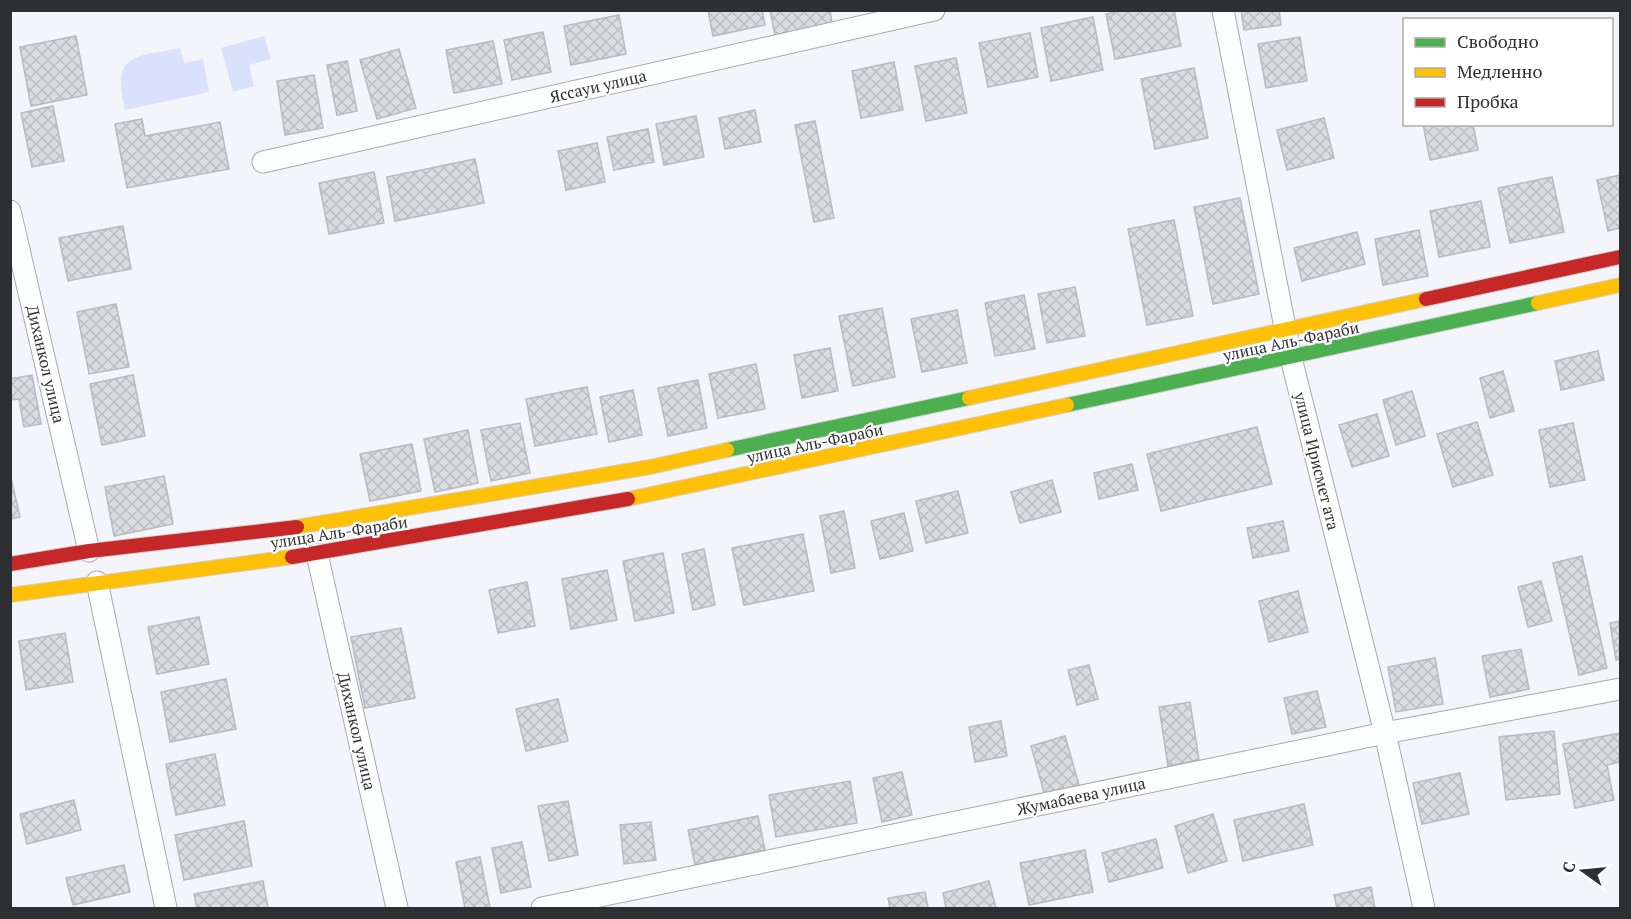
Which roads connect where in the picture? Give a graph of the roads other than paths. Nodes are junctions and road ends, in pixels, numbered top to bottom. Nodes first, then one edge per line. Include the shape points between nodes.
1 (934, 10) edge
2 (1223, 10) edge
3 (263, 162) dead end
4 (10, 211) edge
5 (1620, 257) edge
6 (1620, 285) edge
7 (1285, 331) junction
8 (1291, 358) junction
9 (89, 551) junction
10 (317, 554) junction
11 (10, 564) edge
12 (97, 582) junction
13 (10, 595) edge
14 (1620, 689) edge
15 (1385, 733) junction
16 (166, 909) edge
17 (397, 909) edge
18 (542, 909) edge
19 (1424, 909) edge

1 - 3 street, Яссауи улица
2 - 7 street, улица Ирисмет ата
4 - 9 street, Диханкол улица
5 - 7 main road, улица Аль-Фараби
6 - 8 main road, улица Аль-Фараби
7 - 8 street, улица Ирисмет ата
7 - 9 main road, улица Аль-Фараби via 650,467 310,526
8 - 10 main road, улица Аль-Фараби via 656,494
8 - 15 street, улица Ирисмет ата
9 - 11 main road, улица Аль-Фараби
10 - 12 main road, улица Аль-Фараби
10 - 17 street, Диханкол улица
12 - 13 main road, улица Аль-Фараби
12 - 16 street
14 - 15 street, Жумабаева улица
15 - 18 street, Жумабаева улица
15 - 19 street, улица Ирисмет ата

